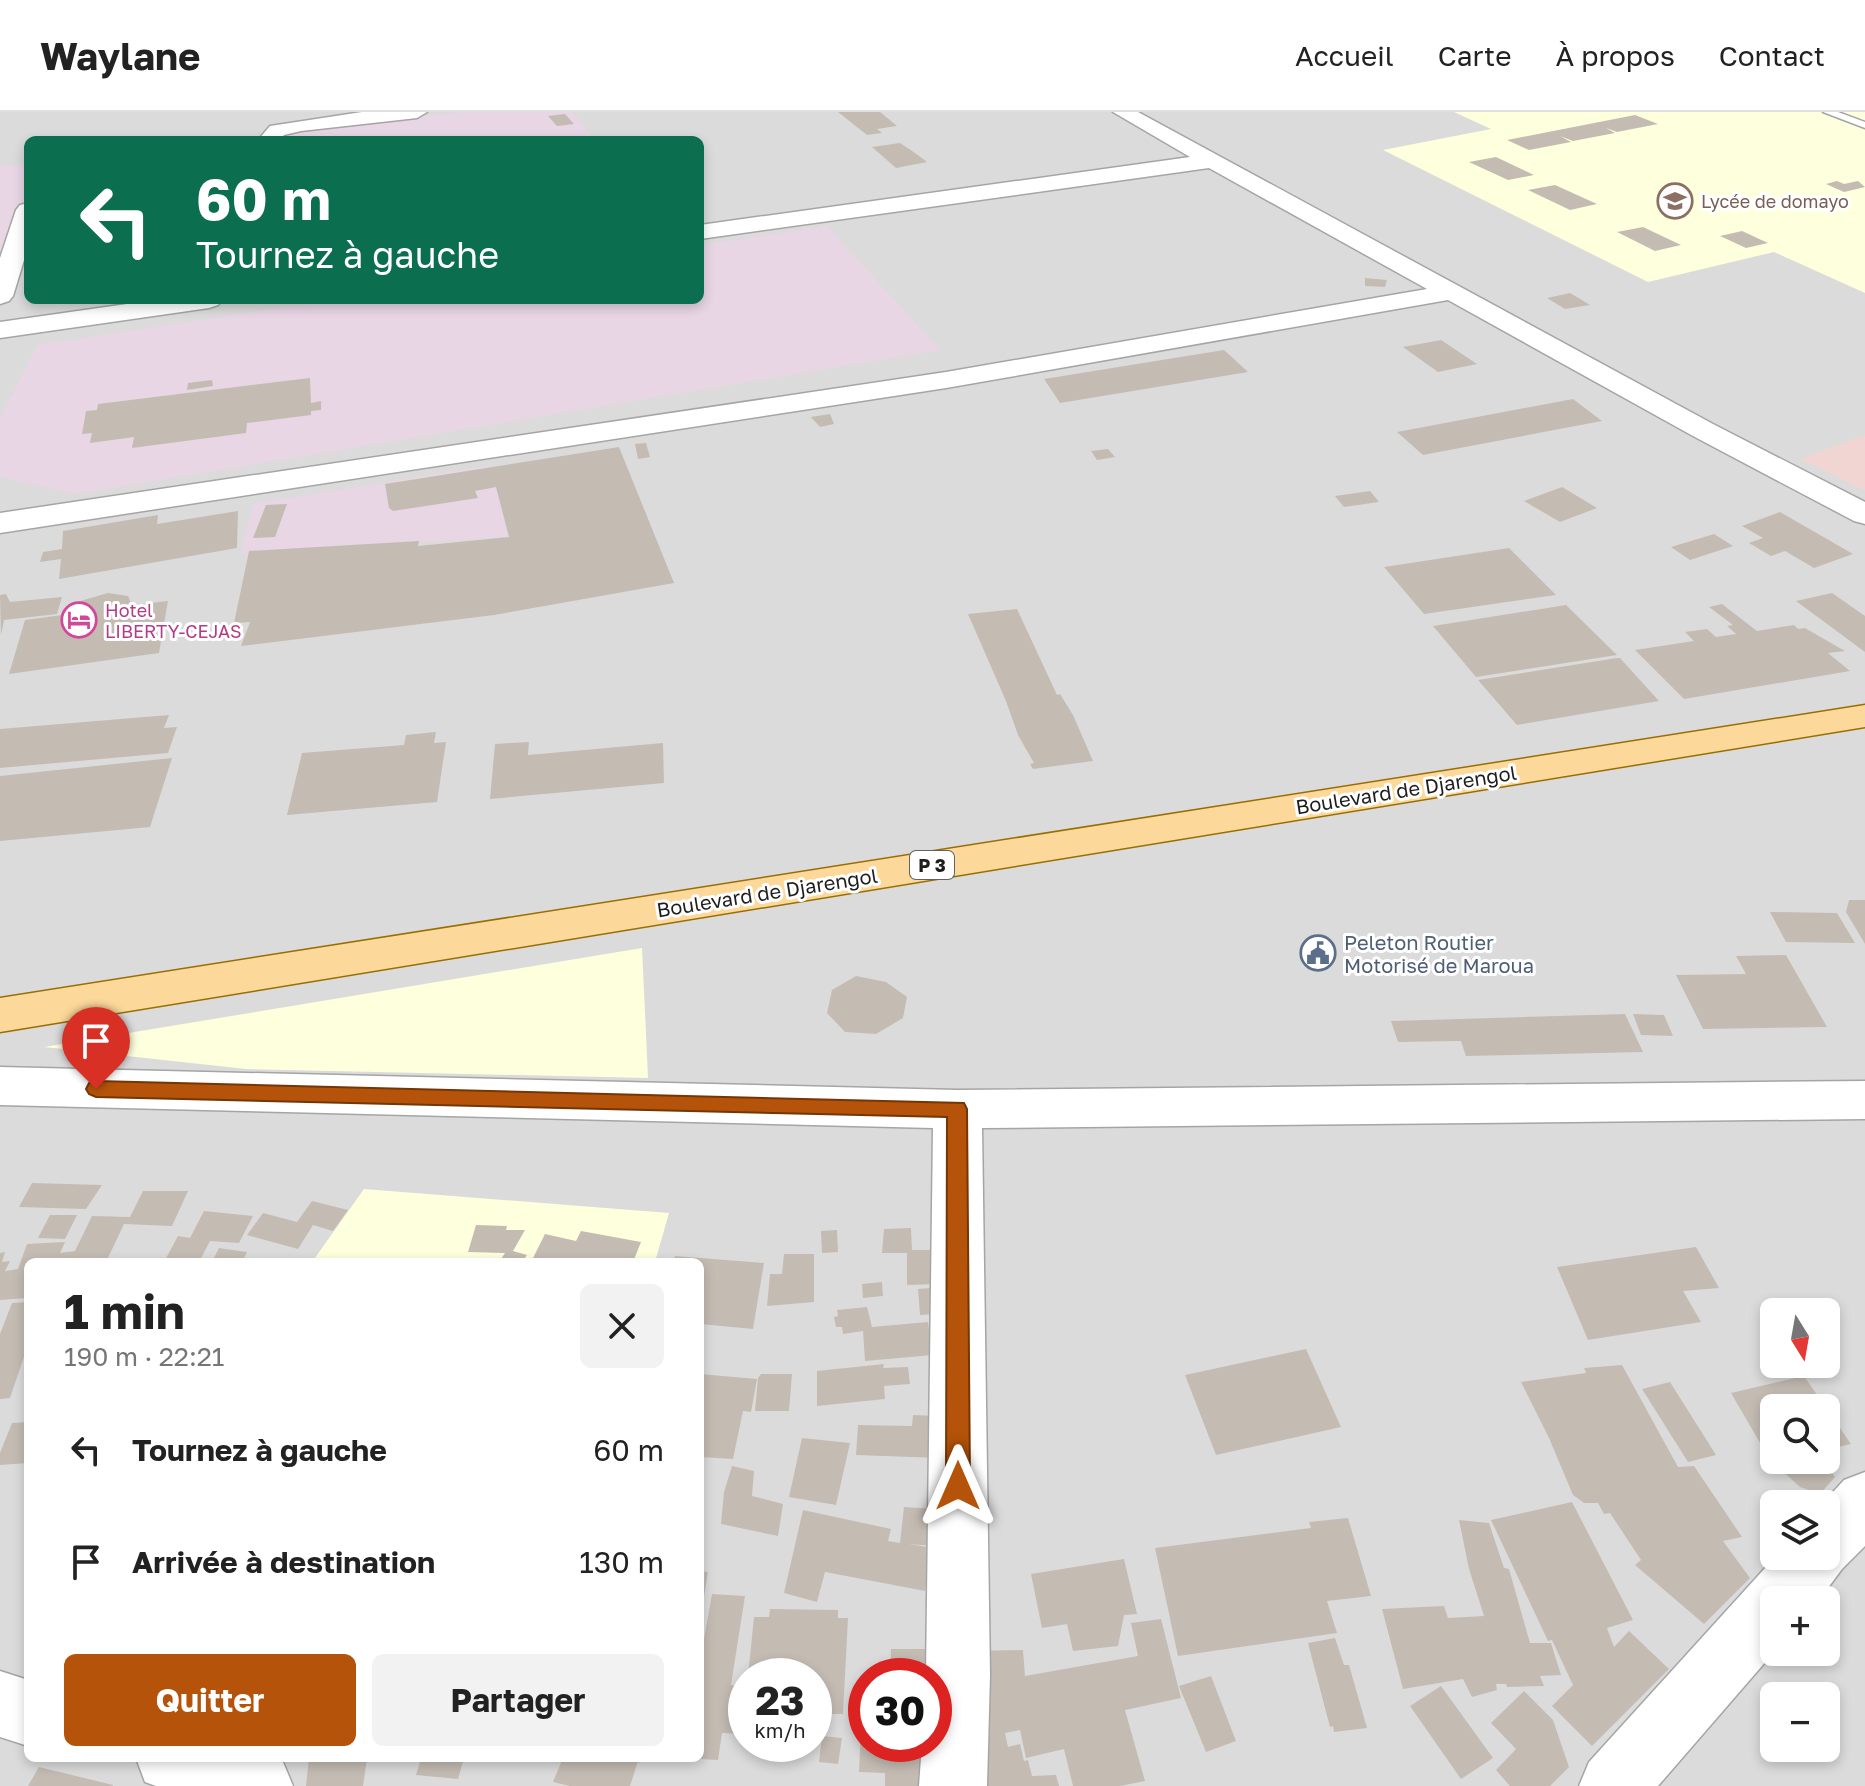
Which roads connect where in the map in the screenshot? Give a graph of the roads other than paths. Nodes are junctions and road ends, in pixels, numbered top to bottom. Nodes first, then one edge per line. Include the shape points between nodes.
1 (417, 112) edge
2 (1123, 112) edge
3 (1828, 112) edge
4 (1865, 125) edge
5 (272, 136) edge
6 (1212, 161) junction
7 (24, 222) edge
8 (704, 231) edge
9 (1452, 292) junction
10 (0, 296) edge
11 (52, 304) edge
12 (181, 304) edge
13 (6, 329) edge
14 (1865, 514) edge
15 (0, 523) edge
16 (1865, 716) edge
17 (0, 1015) edge
18 (0, 1086) edge
19 (1865, 1100) edge
20 (957, 1109) junction
21 (1865, 1501) edge
22 (1840, 1529) edge
23 (1805, 1570) edge
24 (1790, 1586) edge
25 (1760, 1620) edge
26 (0, 1704) edge
27 (24, 1712) edge
28 (182, 1762) edge
29 (259, 1786) edge
30 (953, 1786) edge
31 (1613, 1786) edge

1 - 5 street via 301,125
2 - 6 street
3 - 4 lane
6 - 8 street
6 - 9 street
7 - 10 street
9 - 14 street
9 - 15 street via 946,380
11 - 13 street
12 - 13 street
16 - 17 main road, Boulevard de Djarengol / P 3
18 - 20 street
19 - 20 street
20 - 30 street via 958,1675
21 - 22 street
23 - 24 street
25 - 31 street
26 - 27 street
28 - 29 street

